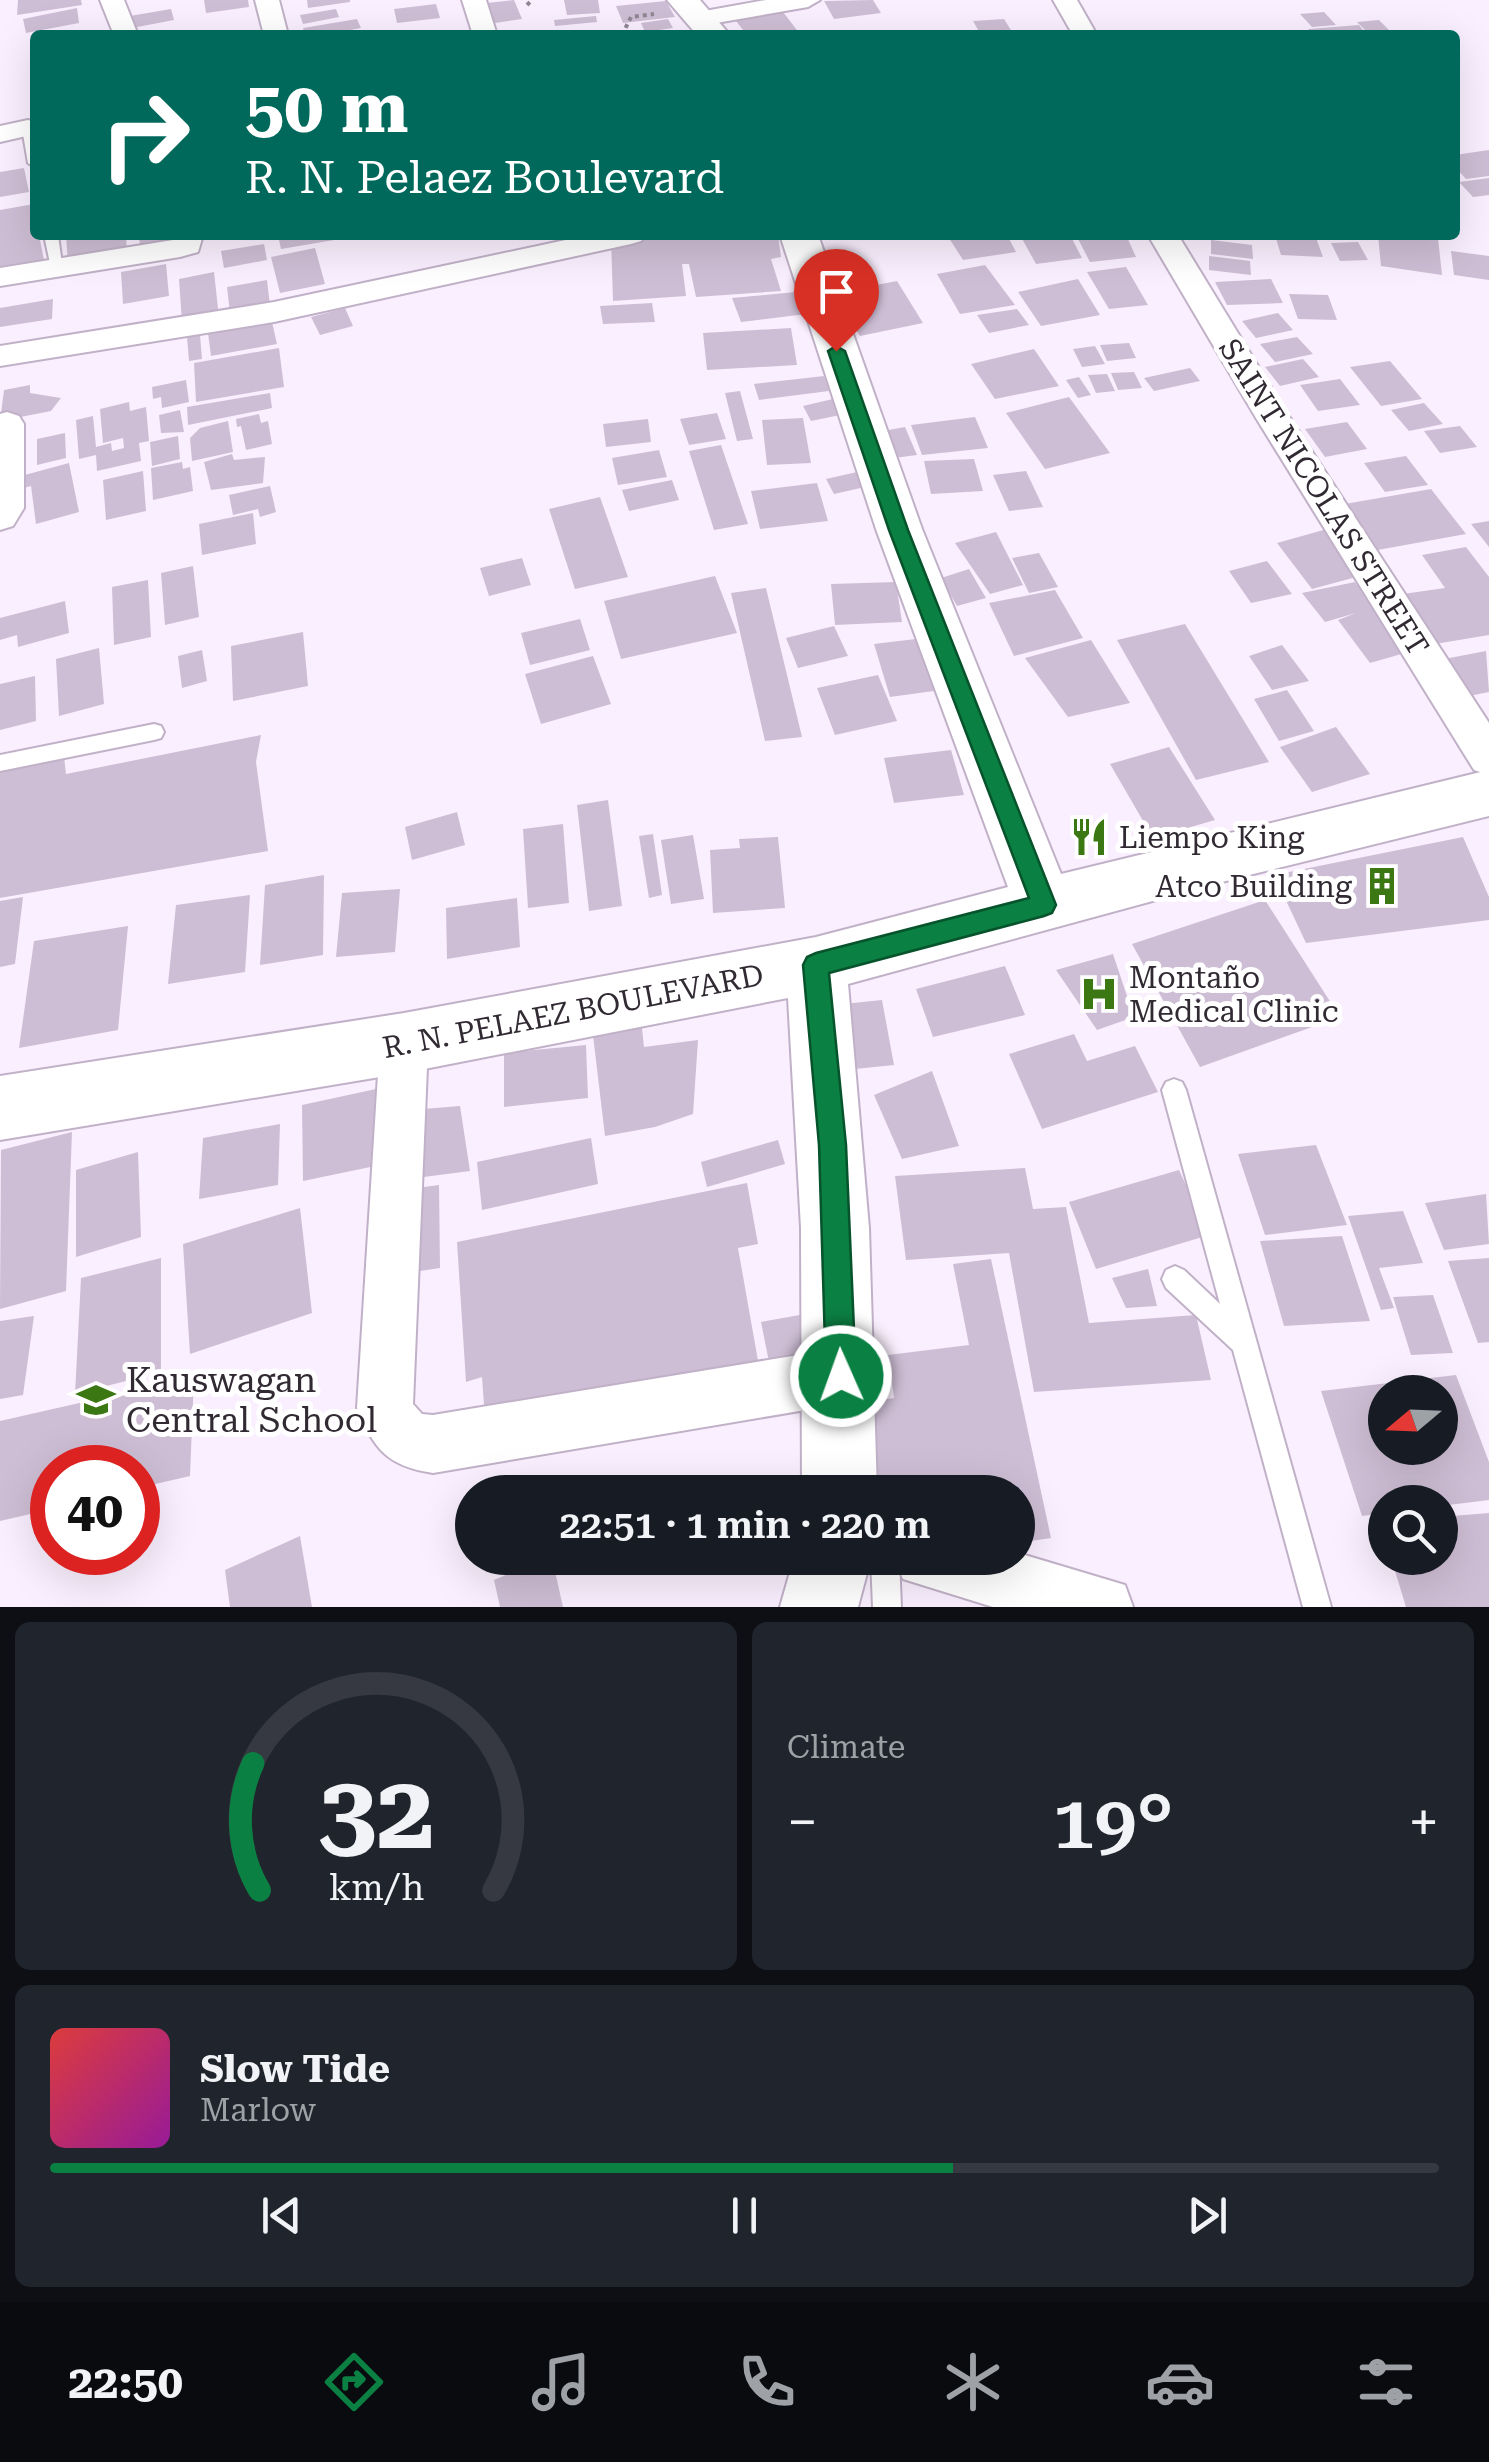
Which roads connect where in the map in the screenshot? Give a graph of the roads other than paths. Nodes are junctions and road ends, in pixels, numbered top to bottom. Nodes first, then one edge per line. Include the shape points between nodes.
1 (112, 0) edge
2 (267, 0) edge
3 (474, 0) edge
4 (808, 0) edge
5 (1065, 0) edge
6 (699, 18) edge
7 (124, 30) edge
8 (275, 30) edge
9 (483, 30) edge
10 (1082, 30) edge
11 (14, 131) edge
12 (30, 155) edge
13 (52, 240) edge
14 (188, 240) edge
15 (608, 240) edge
16 (801, 240) edge
17 (1166, 240) edge
18 (58, 268) junction
19 (0, 276) edge
20 (0, 356) edge
21 (7, 424) dead end
22 (0, 518) edge
23 (154, 732) dead end
24 (1489, 758) edge
25 (0, 763) edge
26 (1489, 793) edge
27 (1044, 905) junction
28 (816, 965) junction
29 (404, 1044) junction
30 (1174, 1090) dead end
31 (0, 1108) edge
32 (1175, 1279) dead end
33 (1244, 1343) junction
34 (841, 1376) junction
35 (840, 1475) edge
36 (829, 1575) edge
37 (886, 1575) edge
38 (986, 1575) edge
39 (819, 1607) edge
40 (887, 1607) edge
41 (1102, 1607) edge
42 (1317, 1607) edge

1 - 7 street
2 - 8 street
3 - 9 street
4 - 6 street
5 - 10 street
11 - 12 lane
13 - 18 lane
14 - 18 street via 180,248
15 - 20 street via 274,312
16 - 27 street via 899,530
17 - 24 street, SAINT NICOLAS STREET
18 - 19 street
21 - 22 street via 6,508
23 - 25 lane
26 - 27 street, R. N. PELAEZ BOULEVARD
27 - 28 street, R. N. PELAEZ BOULEVARD
28 - 29 street, R. N. PELAEZ BOULEVARD
28 - 34 street via 832,1145
29 - 31 street, R. N. PELAEZ BOULEVARD
29 - 34 street via 385,1408 394,1429 409,1441 432,1444
30 - 33 lane
32 - 33 lane
33 - 42 lane
34 - 35 street
36 - 39 street
37 - 40 lane
38 - 41 street

